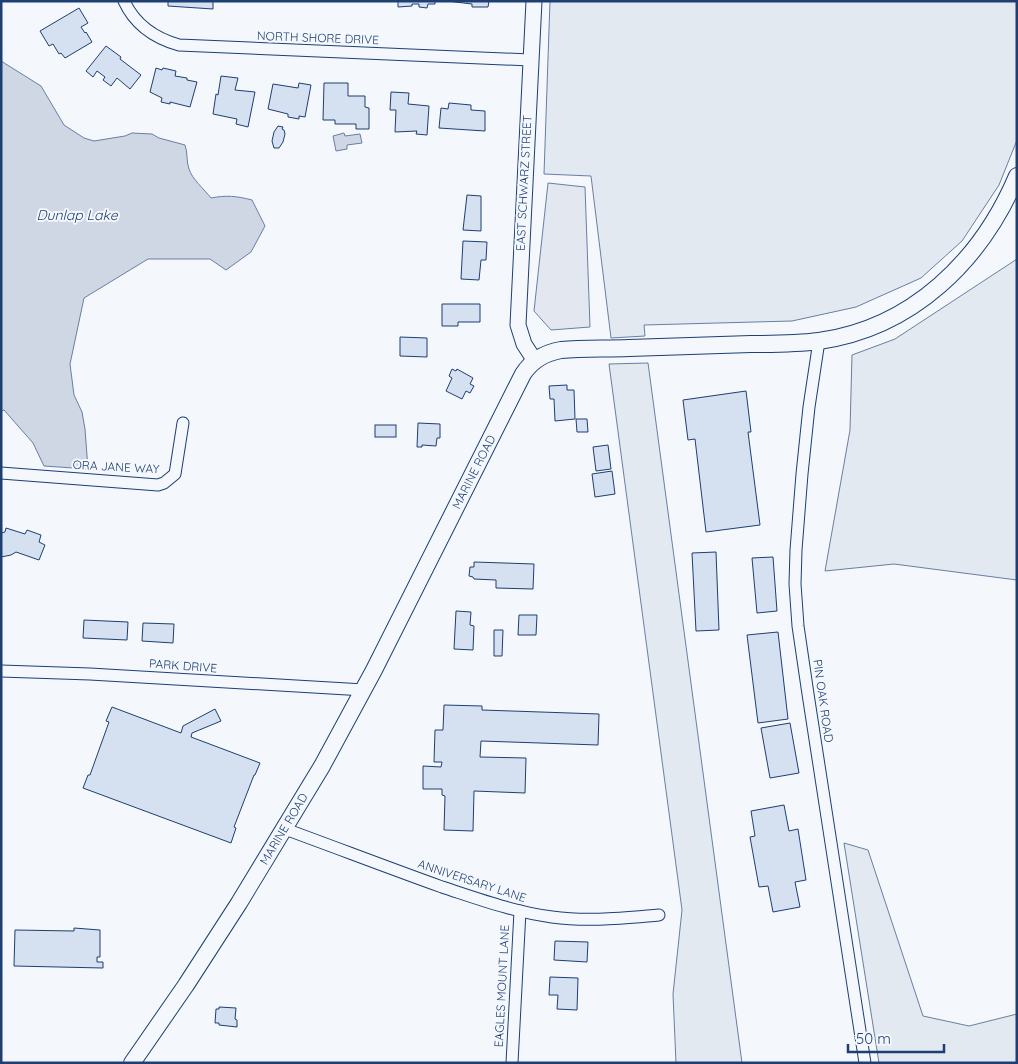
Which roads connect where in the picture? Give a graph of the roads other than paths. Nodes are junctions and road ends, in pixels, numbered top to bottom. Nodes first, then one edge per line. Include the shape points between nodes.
1 (124, 1) edge
2 (534, 1) edge
3 (530, 60) junction
4 (1017, 176) edge
5 (819, 341) junction
6 (535, 361) junction
7 (184, 423) dead end
8 (1, 474) edge
9 (1, 671) edge
10 (364, 690) junction
11 (285, 828) junction
12 (520, 911) junction
13 (658, 915) dead end
14 (132, 1063) edge
15 (512, 1063) edge
16 (865, 1063) edge

1 - 3 street, NORTH SHORE DRIVE via 135,20 148,32 179,45
2 - 3 street, EAST SCHWARZ STREET
3 - 6 street, EAST SCHWARZ STREET via 518,325 524,344
4 - 5 main road, MARINE ROAD via 983,239 948,279 924,299 893,317 855,333
5 - 6 main road, MARINE ROAD via 786,345 573,349 550,352
5 - 16 street, PIN OAK ROAD via 809,407 796,552 798,626
6 - 10 main road, MARINE ROAD via 523,374
7 - 8 street, ORA JANE WAY via 175,474 158,485
9 - 10 street, PARK DRIVE
10 - 11 main road, MARINE ROAD
11 - 12 street, ANNIVERSARY LANE via 407,874
11 - 14 main road, MARINE ROAD
12 - 13 street, ANNIVERSARY LANE via 585,920
12 - 15 street, EAGLES MOUNT LANE

